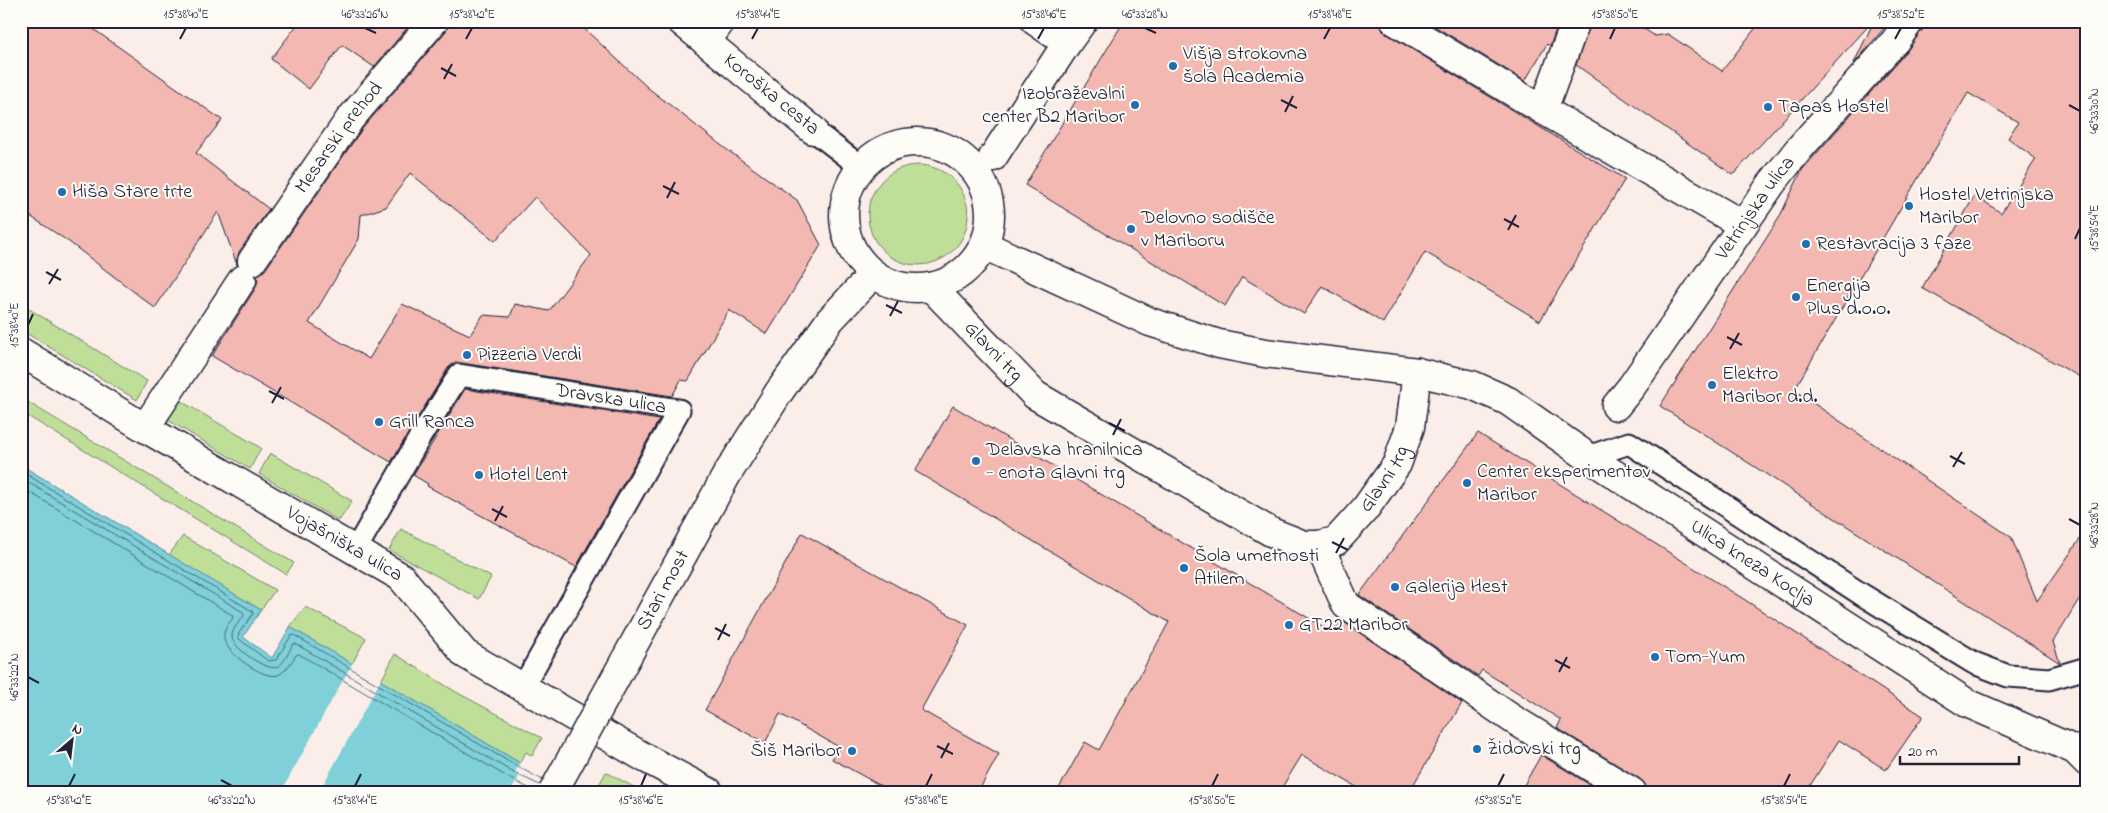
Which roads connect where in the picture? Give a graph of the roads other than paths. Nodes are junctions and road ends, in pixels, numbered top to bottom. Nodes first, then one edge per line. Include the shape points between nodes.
1 (434, 21) edge
2 (681, 21) edge
3 (1035, 21) edge
4 (1395, 21) edge
5 (1576, 21) edge
6 (1910, 21) edge
7 (1077, 30) edge
8 (714, 32) edge
9 (1544, 110) junction
10 (813, 130) joint
11 (993, 157) dead end
12 (861, 167) junction
13 (1743, 225) junction
14 (984, 245) junction
15 (873, 274) junction
16 (931, 287) junction
17 (21, 352) edge
18 (1417, 372) junction
19 (1616, 406) dead end
20 (145, 428) junction
21 (1588, 457) junction
22 (1319, 545) junction
23 (355, 551) junction
24 (2087, 668) edge
25 (523, 687) junction
26 (2083, 750) edge
27 (553, 792) edge
28 (709, 792) edge
29 (1632, 792) edge

1 - 20 street, Mesarski prehod via 350,119
2 - 8 street, Koroška cesta
3 - 7 street
4 - 9 street
5 - 9 street
6 - 13 street, Vetrinjska ulica via 1798,150
7 - 11 street
8 - 10 street, Koroška cesta
9 - 13 street
10 - 12 lane, Koroška cesta
12 - 14 street via 889,147 906,142 924,142 956,153 970,164 987,194 989,229
12 - 15 street via 846,193 844,223 854,252
13 - 19 street, Vetrinjska ulica
14 - 16 street via 963,272 948,282
14 - 18 street via 1150,322 1219,344
15 - 16 street via 901,286
15 - 27 street, Stari most, bridge via 830,320 726,476
16 - 22 street, Glavni trg via 1035,395 1272,532 1304,545
17 - 20 street, Vojašniška ulica
18 - 21 street, Ulica kneza Koclja via 1472,385 1508,401
18 - 22 street, Glavni trg via 1410,428 1396,464 1365,509 1336,541
20 - 23 street, Vojašniška ulica
21 - 24 lane via 1629,443 1861,594 1974,663 2008,676 2049,679
21 - 26 street, Ulica kneza Koclja via 1968,703
22 - 29 street via 1346,605 1511,718
23 - 25 street, Vojašniška ulica via 401,577 466,654
23 - 25 lane, Dravska ulica via 420,436 459,375 679,410
25 - 28 street, Vojašniška ulica

